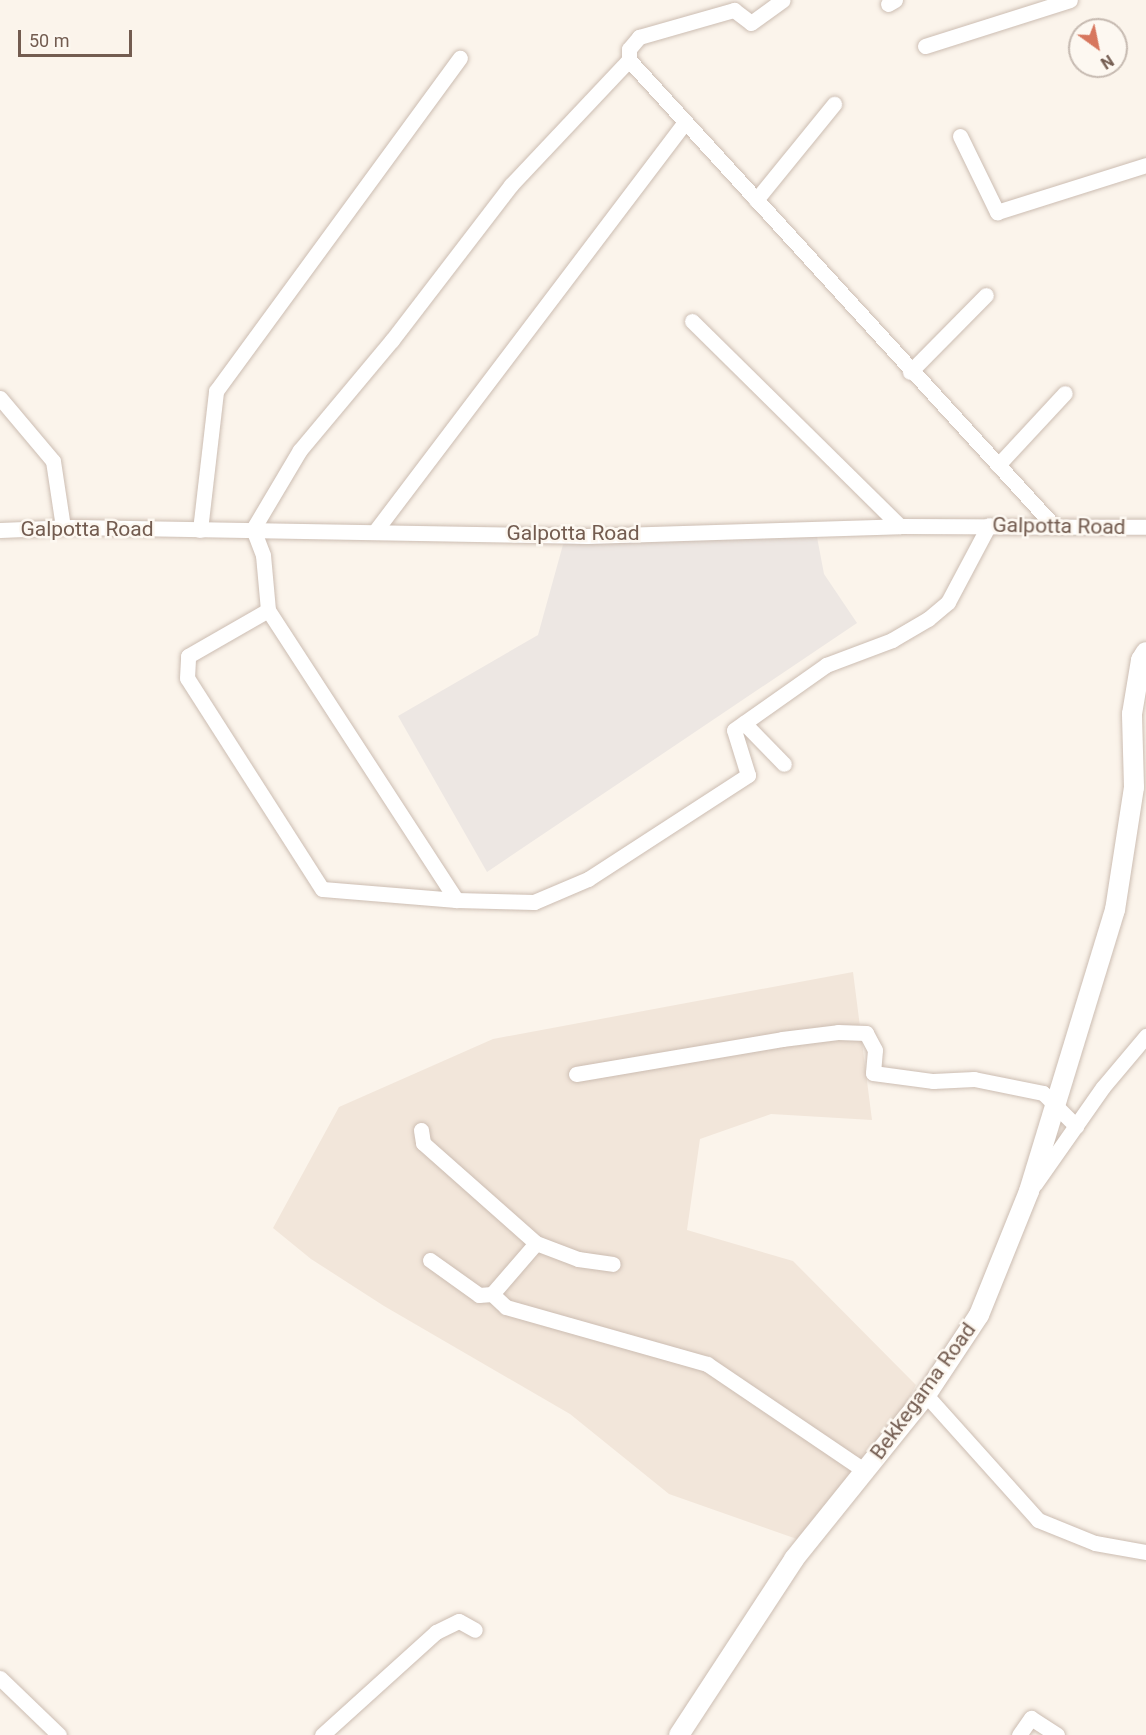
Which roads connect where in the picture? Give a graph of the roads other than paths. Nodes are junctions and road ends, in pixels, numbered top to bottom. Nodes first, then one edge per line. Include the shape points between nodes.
1 (783, 0) edge
2 (1070, 0) edge
3 (731, 5) edge
4 (925, 46) dead end
5 (460, 58) dead end
6 (629, 60) junction
7 (834, 104) dead end
8 (685, 122) junction
9 (960, 136) dead end
10 (1146, 165) edge
11 (756, 200) junction
12 (986, 295) dead end
13 (692, 321) dead end
14 (910, 372) junction
15 (1065, 393) dead end
16 (0, 398) edge
17 (998, 465) junction
18 (989, 525) junction
19 (1053, 525) junction
20 (900, 526) junction
21 (63, 527) junction
22 (1146, 527) edge
23 (253, 529) junction
24 (0, 530) edge
25 (200, 530) junction
26 (376, 530) junction
27 (268, 610) junction
28 (1146, 652) edge
29 (744, 723) junction
30 (784, 764) dead end
31 (456, 900) junction
32 (1146, 1036) edge
33 (576, 1074) dead end
34 (1056, 1106) junction
35 (1076, 1126) junction
36 (421, 1130) dead end
37 (1029, 1191) junction
38 (536, 1243) junction
39 (429, 1260) dead end
40 (612, 1264) dead end
41 (492, 1294) junction
42 (926, 1395) junction
43 (865, 1471) junction
44 (1146, 1552) edge
45 (475, 1630) dead end
46 (0, 1678) edge
47 (59, 1735) edge
48 (322, 1735) edge
49 (678, 1735) edge
50 (1019, 1735) edge
51 (1057, 1735) edge

1 - 3 street via 752,23
2 - 4 street
3 - 6 street via 639,37 629,49
5 - 25 street via 216,391
6 - 8 street
6 - 23 street via 511,185 392,340 300,450
7 - 11 street
8 - 11 street
8 - 26 street
9 - 10 street via 997,212
11 - 14 street
12 - 14 street
13 - 20 street
14 - 17 street
15 - 17 street
16 - 21 street via 53,461
17 - 19 street
18 - 19 street, Galpotta Road
18 - 20 street, Galpotta Road
18 - 29 street via 948,602 928,619 892,640 826,665
19 - 22 street, Galpotta Road
20 - 26 street, Galpotta Road via 587,536
21 - 24 street, Galpotta Road
21 - 25 street, Galpotta Road
23 - 25 street, Galpotta Road
23 - 26 street, Galpotta Road
23 - 27 street via 263,555
27 - 31 street
27 - 31 street via 188,656 187,678 322,889
28 - 34 street via 1141,660 1132,714 1134,787 1115,910
29 - 30 street
29 - 31 street via 734,730 748,775 588,879 534,902
32 - 35 street, Bekkegama Road
33 - 34 street via 838,1032 866,1033 875,1050 873,1073 933,1081 974,1079 1043,1093
34 - 35 street
34 - 37 street
35 - 37 street, Bekkegama Road
36 - 38 street via 423,1143
37 - 42 street, Bekkegama Road via 979,1315
38 - 40 street via 578,1259
38 - 41 street
39 - 41 street via 479,1295
41 - 43 street via 506,1307 707,1364
42 - 43 street, Bekkegama Road
42 - 44 street via 1038,1520 1095,1543
43 - 49 street, Bekkegama Road via 794,1559
45 - 48 street via 459,1621 436,1632
46 - 47 street
50 - 51 street via 1031,1718

